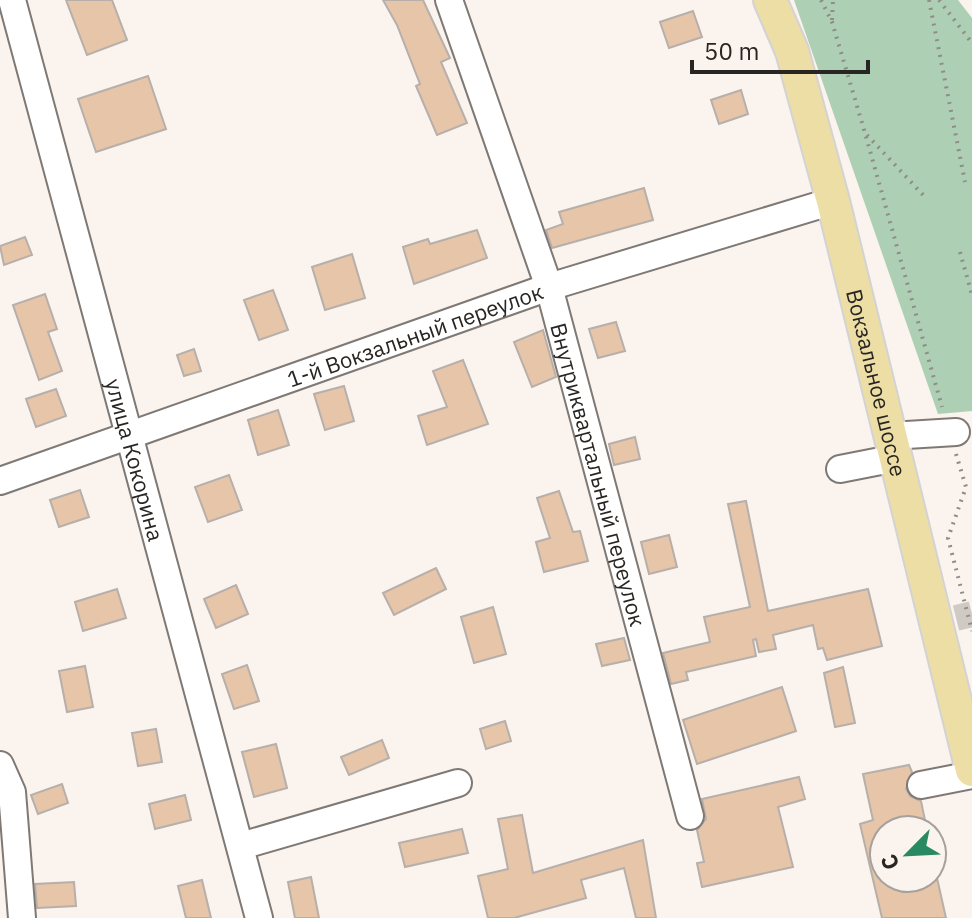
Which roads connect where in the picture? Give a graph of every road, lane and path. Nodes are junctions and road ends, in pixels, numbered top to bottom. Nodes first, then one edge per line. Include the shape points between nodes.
1 (12, 0) edge
2 (449, 0) edge
3 (770, 0) edge
4 (821, 0) edge
5 (833, 0) edge
6 (929, 0) edge
7 (939, 0) edge
8 (832, 22) junction
9 (972, 43) edge
10 (865, 133) junction
11 (965, 182) dead end
12 (925, 197) dead end
13 (833, 201) junction
14 (960, 252) dead end
15 (549, 287) junction
16 (972, 295) edge
17 (953, 432) junction
18 (131, 437) junction
19 (893, 447) junction
20 (840, 469) dead end
21 (0, 481) edge
22 (955, 624) edge
23 (0, 765) edge
24 (972, 772) edge
25 (458, 783) dead end
26 (921, 785) dead end
27 (690, 816) dead end
28 (241, 846) junction
29 (22, 918) edge
30 (259, 918) edge

1 - 18 street, улица Кокорина
2 - 15 street, Внутриквартальный переулок
3 - 13 main road, Вокзальное шоссе via 792,51
4 - 8 path
5 - 8 path
6 - 11 path
7 - 9 path
8 - 10 path
10 - 12 path
10 - 17 path
13 - 15 street, 1-й Вокзальный переулок
13 - 19 main road, Вокзальное шоссе
14 - 16 path
15 - 18 street, 1-й Вокзальный переулок
15 - 27 street, Внутриквартальный переулок
17 - 19 street
17 - 22 path via 966,487 948,538
18 - 21 street, 1-й Вокзальный переулок
18 - 28 street, улица Кокорина
19 - 20 street
19 - 22 main road, Вокзальное шоссе
22 - 24 main road, Вокзальное шоссе
23 - 29 street via 12,792
24 - 26 street
25 - 28 street
28 - 30 street, улица Кокорина

